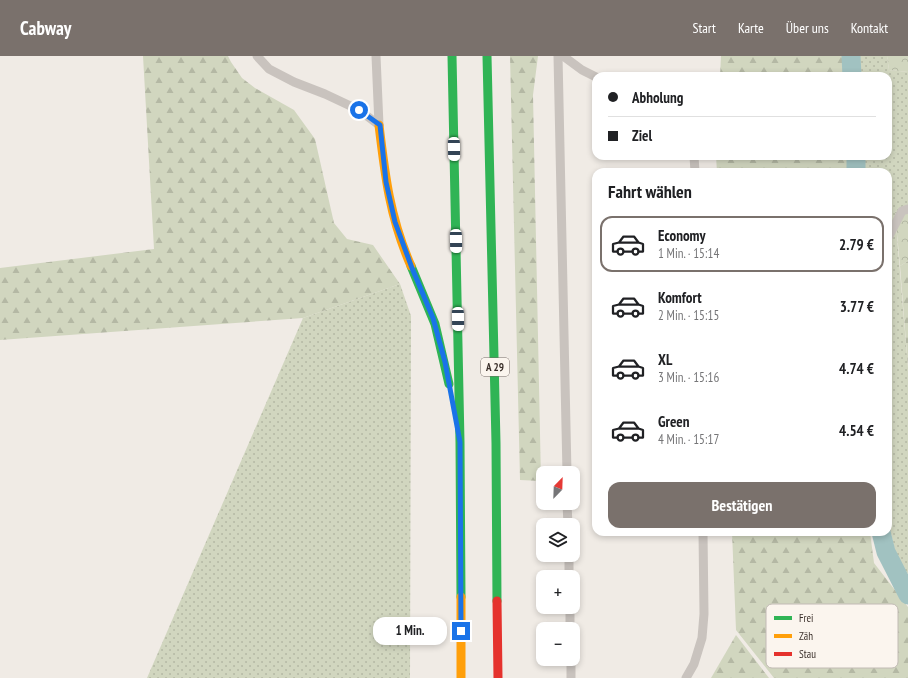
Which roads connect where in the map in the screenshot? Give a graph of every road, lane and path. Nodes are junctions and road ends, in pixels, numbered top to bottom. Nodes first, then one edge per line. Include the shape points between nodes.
1 (257, 56) edge
2 (376, 56) edge
3 (452, 56) edge
4 (487, 56) edge
5 (558, 56) edge
6 (563, 56) edge
7 (592, 75) edge
8 (380, 125) junction
9 (908, 209) edge
10 (892, 230) edge
11 (460, 442) junction
12 (567, 466) edge
13 (704, 536) edge
14 (571, 666) edge
15 (461, 678) edge
16 (498, 678) edge
17 (571, 678) edge
18 (686, 678) edge

1 - 8 lane via 269,69 359,110
2 - 8 lane
3 - 11 highway
4 - 16 highway, A 29 via 496,443
5 - 12 lane
6 - 7 lane
8 - 11 highway via 386,182 395,222 433,318 445,362
9 - 10 lane via 902,211
11 - 15 highway
13 - 18 lane via 702,638 694,664
14 - 17 lane

